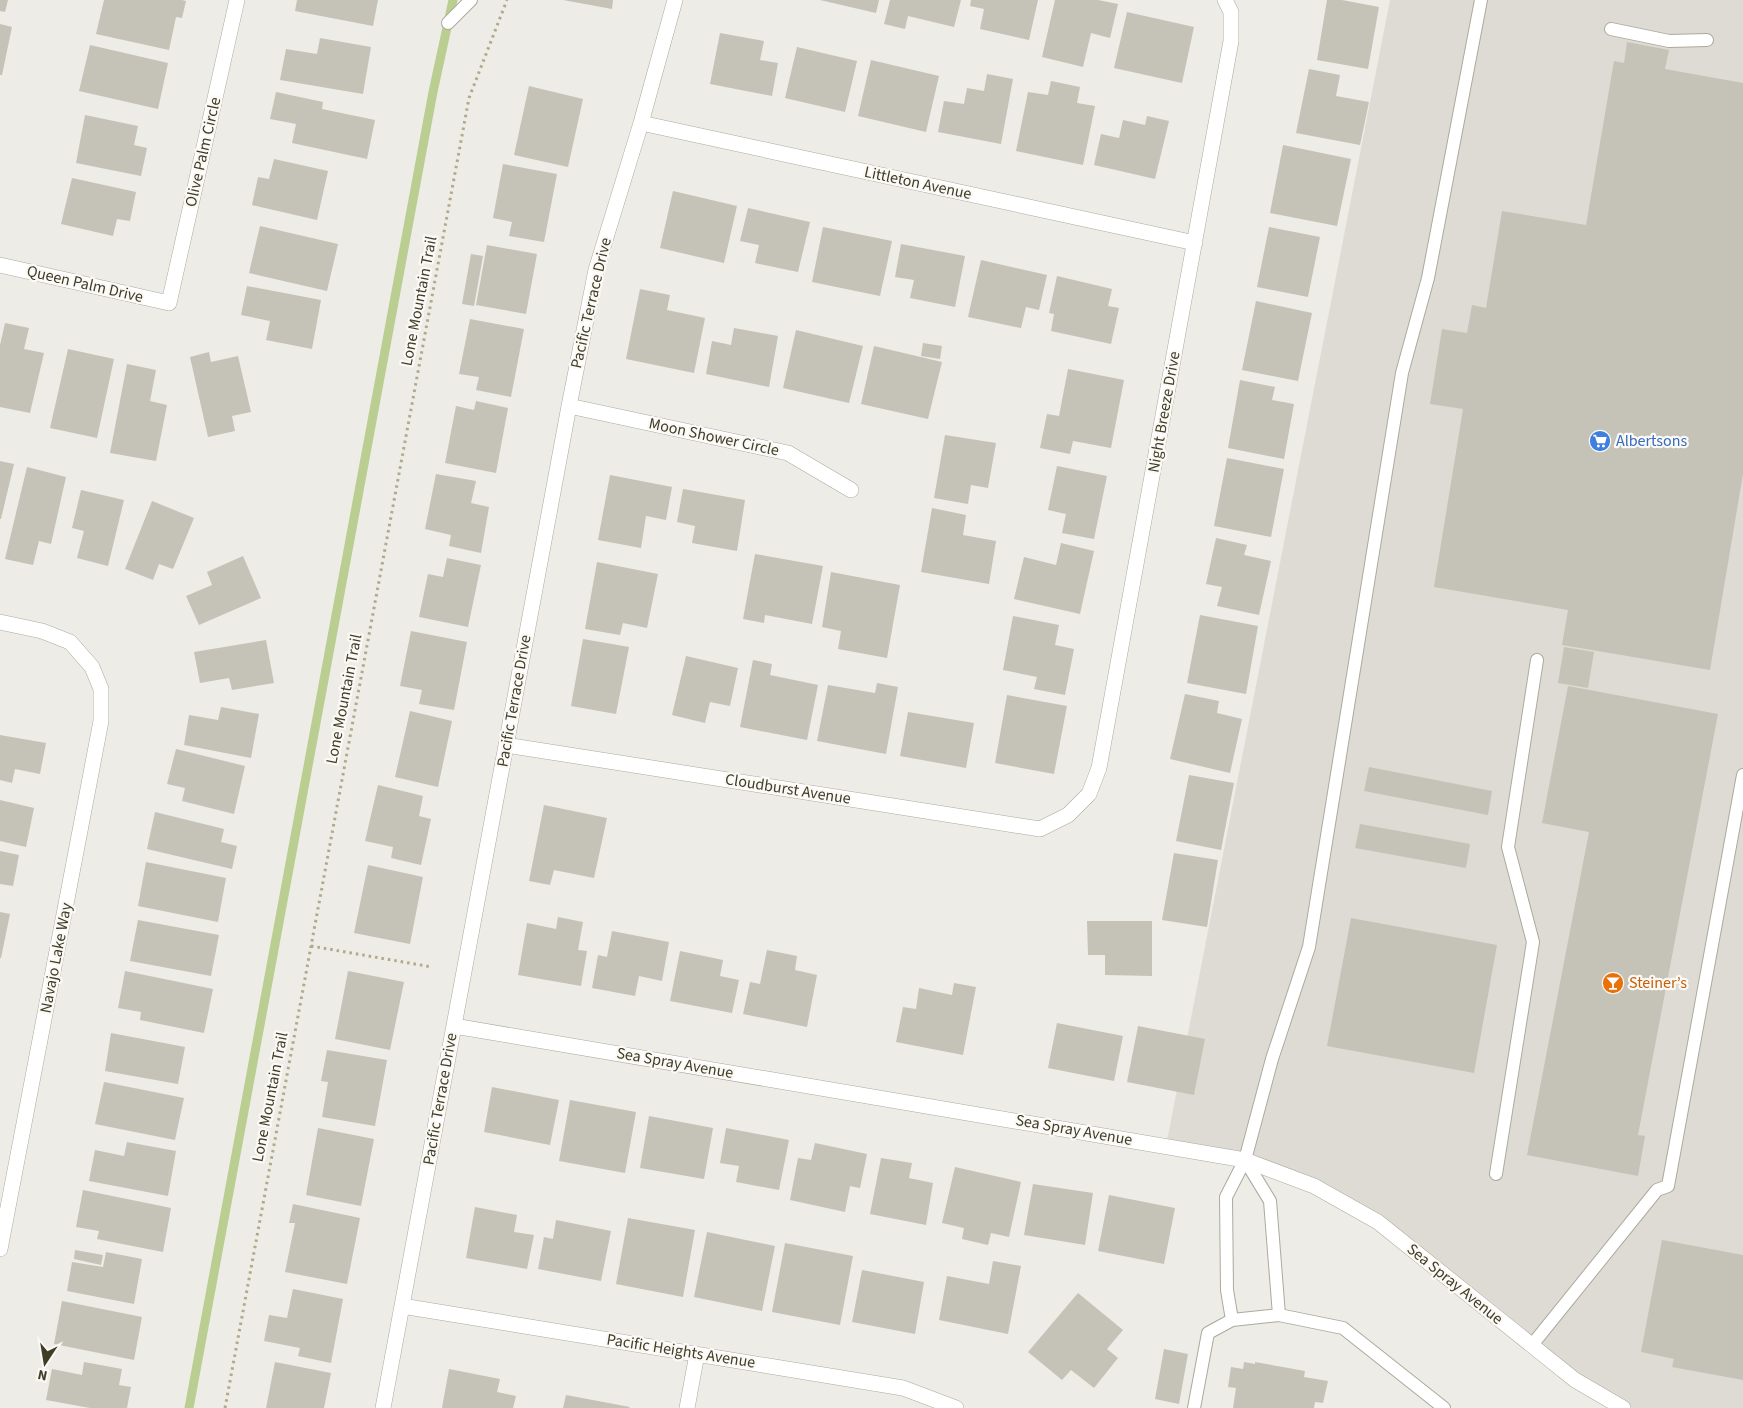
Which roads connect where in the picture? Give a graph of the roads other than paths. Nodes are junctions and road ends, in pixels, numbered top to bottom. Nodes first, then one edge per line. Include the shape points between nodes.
1 (237, 0) edge
2 (471, 0) edge
3 (674, 0) edge
4 (1226, 0) edge
5 (1481, 0) edge
6 (448, 23) dead end
7 (1611, 29) dead end
8 (1707, 40) dead end
9 (641, 123) junction
10 (1195, 243) junction
11 (0, 265) edge
12 (169, 304) joint
13 (568, 406) junction
14 (851, 490) dead end
15 (0, 622) edge
16 (1537, 660) dead end
17 (506, 745) junction
18 (1743, 775) edge
19 (1068, 815) joint
20 (454, 1026) junction
21 (1246, 1160) junction
22 (1496, 1174) dead end
23 (0, 1249) edge
24 (402, 1306) junction
25 (1278, 1315) junction
26 (1232, 1320) junction
27 (1532, 1345) junction
28 (697, 1354) junction
29 (383, 1408) edge
30 (688, 1408) edge
31 (956, 1408) edge
32 (1194, 1408) edge
33 (1444, 1408) edge
34 (1623, 1408) edge

1 - 12 street, Olive Palm Circle
2 - 6 lane
3 - 9 street, Pacific Terrace Drive
4 - 10 street, Night Breeze Drive via 1231,12 1232,40
5 - 21 lane via 1428,278 1402,374 1309,947 1272,1059
7 - 8 lane via 1669,41
9 - 10 street, Littleton Avenue
9 - 13 street, Pacific Terrace Drive via 596,270
10 - 19 street, Night Breeze Drive via 1099,768 1089,794
11 - 12 street, Queen Palm Drive
13 - 14 street, Moon Shower Circle via 788,453
13 - 17 street, Pacific Terrace Drive
15 - 23 street, Navajo Lake Way via 42,631 70,642 92,667 101,689 101,721
16 - 22 lane via 1508,847 1533,942
17 - 19 street, Cloudburst Avenue via 1040,829
17 - 20 street, Pacific Terrace Drive
18 - 27 lane via 1668,1186 1657,1190
20 - 21 street, Sea Spray Avenue
20 - 24 street, Pacific Terrace Drive
21 - 25 lane via 1270,1201
21 - 26 lane via 1226,1197 1227,1290
21 - 27 street, Sea Spray Avenue via 1314,1186 1378,1222
24 - 28 street, Pacific Heights Avenue
24 - 29 street, Pacific Terrace Drive
25 - 26 lane
25 - 33 lane via 1342,1328
26 - 32 lane via 1208,1333
27 - 34 street, Sea Spray Avenue via 1575,1380
28 - 30 street
28 - 31 street, Pacific Heights Avenue via 904,1388

